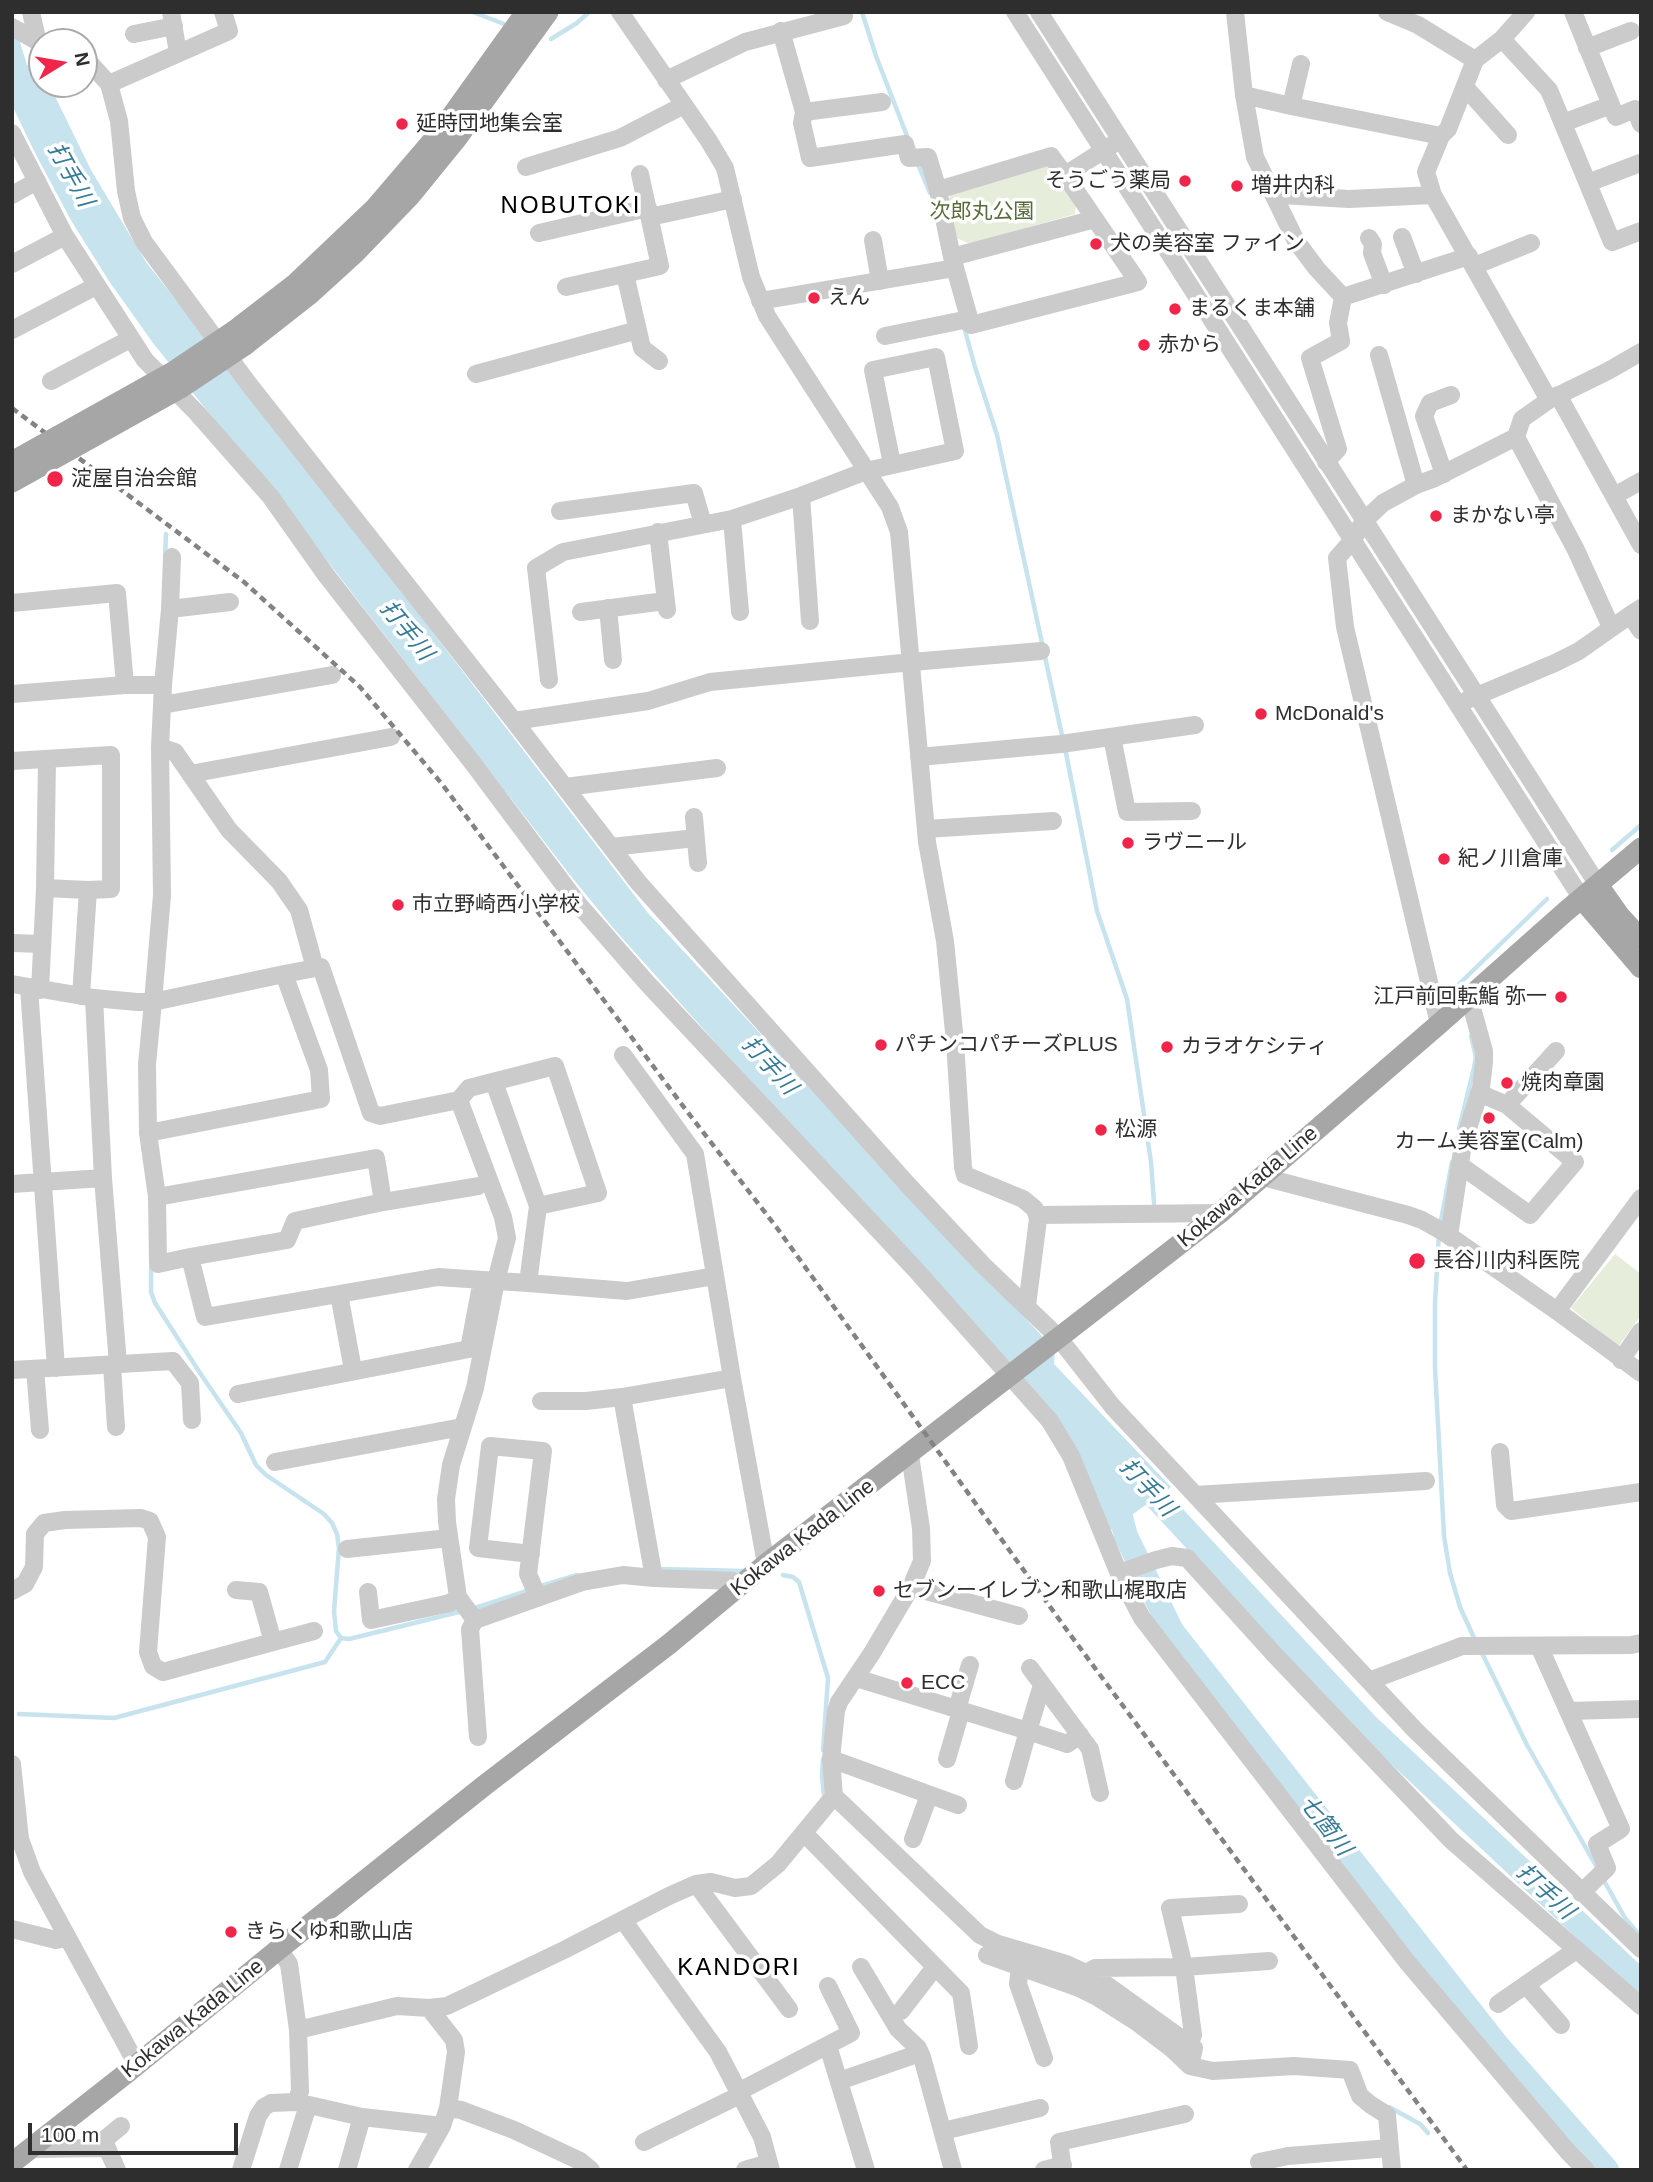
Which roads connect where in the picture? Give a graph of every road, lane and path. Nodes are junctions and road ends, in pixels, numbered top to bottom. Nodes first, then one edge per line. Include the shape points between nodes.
1 (223, 12) edge
2 (526, 12) edge
3 (548, 12) edge
4 (620, 12) edge
5 (1015, 12) edge
6 (1039, 12) edge
7 (1235, 12) edge
8 (1387, 12) edge
9 (1526, 12) edge
10 (1573, 12) edge
11 (844, 16) dead end
12 (172, 19) edge
13 (12, 27) edge
14 (780, 31) junction
15 (1631, 31) dead end
16 (134, 34) dead end
17 (28, 36) edge
18 (1502, 39) junction
19 (1587, 48) junction
20 (178, 53) junction
21 (1475, 60) junction
22 (1301, 64) dead end
23 (98, 72) edge
24 (666, 80) junction
25 (109, 84) junction
26 (1465, 87) junction
27 (1244, 95) junction
28 (882, 102) dead end
29 (684, 105) junction
30 (1611, 105) junction
31 (1292, 106) junction
32 (804, 112) junction
33 (1563, 123) junction
34 (1641, 124) edge
35 (12, 133) edge
36 (1508, 135) dead end
37 (1440, 136) junction
38 (1121, 140) junction
39 (1104, 151) junction
40 (1640, 163) edge
41 (526, 167) dead end
42 (640, 174) dead end
43 (1065, 175) junction
44 (37, 181) junction
45 (1588, 183) junction
46 (938, 190) junction
47 (12, 195) edge
48 (1281, 195) dead end
49 (1433, 195) junction
50 (733, 199) junction
51 (649, 213) junction
52 (1095, 219) junction
53 (1641, 231) edge
54 (539, 233) dead end
55 (65, 236) junction
56 (1402, 237) dead end
57 (1369, 238) dead end
58 (873, 240) dead end
59 (1531, 243) dead end
60 (1472, 261) junction
61 (12, 264) edge
62 (952, 266) junction
63 (625, 274) junction
64 (1416, 275) junction
65 (880, 281) junction
66 (1384, 285) junction
67 (96, 286) junction
68 (566, 287) dead end
69 (1343, 297) junction
70 (760, 301) junction
71 (964, 319) junction
72 (12, 330) edge
73 (638, 330) junction
74 (885, 336) dead end
75 (240, 338) junction
76 (130, 339) junction
77 (1641, 352) edge
78 (1379, 355) dead end
79 (659, 361) dead end
80 (476, 374) dead end
81 (1273, 380) junction
82 (51, 381) dead end
83 (1257, 391) junction
84 (1451, 395) dead end
85 (1553, 398) junction
86 (1516, 437) junction
87 (12, 462) edge
88 (1326, 462) junction
89 (892, 464) junction
90 (866, 471) junction
91 (1444, 474) junction
92 (1641, 481) edge
93 (12, 482) edge
94 (1416, 485) junction
95 (801, 496) junction
96 (1614, 496) junction
97 (560, 511) dead end
98 (732, 519) junction
99 (1364, 521) junction
100 (703, 524) junction
101 (658, 533) junction
102 (1352, 541) junction
103 (1640, 542) edge
104 (172, 557) dead end
105 (230, 602) dead end
106 (12, 603) edge
107 (608, 608) junction
108 (170, 609) junction
109 (581, 612) dead end
110 (740, 612) dead end
111 (1636, 612) edge
112 (810, 621) dead end
113 (1611, 627) junction
114 (1641, 631) edge
115 (1041, 651) dead end
116 (613, 660) dead end
117 (912, 662) junction
118 (332, 675) dead end
119 (549, 680) dead end
120 (125, 685) junction
121 (163, 685) junction
122 (12, 694) edge
123 (1476, 696) junction
124 (1457, 704) junction
125 (162, 705) junction
126 (514, 721) junction
127 (1195, 725) dead end
128 (391, 737) dead end
129 (1112, 737) junction
130 (160, 747) junction
131 (919, 757) junction
132 (47, 760) junction
133 (12, 761) edge
134 (717, 768) dead end
135 (190, 774) junction
136 (565, 787) junction
137 (1192, 811) dead end
138 (694, 817) dead end
139 (1053, 821) dead end
140 (926, 829) junction
141 (696, 838) junction
142 (611, 847) junction
143 (1641, 848) edge
144 (698, 863) dead end
145 (46, 888) junction
146 (88, 890) junction
147 (1590, 892) junction
148 (1641, 939) edge
149 (12, 943) edge
150 (43, 944) junction
151 (315, 968) junction
152 (1641, 968) edge
153 (284, 974) junction
154 (27, 987) edge
155 (87, 997) junction
156 (1469, 997) junction
157 (153, 1002) junction
158 (1439, 1024) junction
159 (1556, 1051) dead end
160 (623, 1055) dead end
161 (494, 1082) junction
162 (1479, 1093) junction
163 (458, 1100) junction
164 (1507, 1105) junction
165 (148, 1133) junction
166 (1460, 1165) junction
167 (1263, 1177) junction
168 (103, 1178) junction
169 (41, 1183) junction
170 (12, 1184) edge
171 (478, 1186) dead end
172 (157, 1197) junction
173 (1641, 1198) edge
174 (383, 1202) junction
175 (538, 1206) junction
176 (1220, 1213) junction
177 (1037, 1215) junction
178 (1443, 1233) junction
179 (190, 1257) junction
180 (715, 1276) junction
181 (489, 1280) junction
182 (528, 1283) junction
183 (339, 1294) junction
184 (1027, 1306) junction
185 (1557, 1311) junction
186 (1641, 1331) edge
187 (1055, 1340) junction
188 (1621, 1360) junction
189 (115, 1364) junction
190 (56, 1368) junction
191 (36, 1369) junction
192 (12, 1370) edge
193 (353, 1370) junction
194 (1641, 1373) edge
195 (1012, 1374) junction
196 (732, 1378) junction
197 (238, 1394) dead end
198 (622, 1397) junction
199 (541, 1401) dead end
200 (192, 1420) dead end
201 (116, 1427) dead end
202 (461, 1427) junction
203 (40, 1430) dead end
204 (1500, 1452) dead end
205 (910, 1455) junction
206 (275, 1462) dead end
207 (1426, 1481) dead end
208 (1641, 1492) edge
209 (1195, 1495) junction
210 (449, 1538) junction
211 (347, 1549) dead end
212 (531, 1554) junction
213 (766, 1564) junction
214 (652, 1571) junction
215 (1124, 1573) junction
216 (740, 1586) junction
217 (911, 1587) junction
218 (236, 1590) dead end
219 (12, 1591) edge
220 (368, 1592) dead end
221 (536, 1592) junction
222 (467, 1609) junction
223 (1018, 1616) dead end
224 (314, 1631) dead end
225 (273, 1642) junction
226 (1641, 1643) edge
227 (1539, 1646) junction
228 (970, 1665) dead end
229 (1030, 1668) dead end
230 (856, 1678) junction
231 (1369, 1681) junction
232 (1042, 1685) junction
233 (1641, 1709) edge
234 (959, 1710) junction
235 (1568, 1711) junction
236 (1028, 1731) junction
237 (1080, 1735) junction
238 (478, 1737) dead end
239 (831, 1759) junction
240 (947, 1759) dead end
241 (12, 1764) edge
242 (1014, 1781) dead end
243 (1100, 1793) dead end
244 (929, 1795) junction
245 (829, 1801) junction
246 (958, 1805) dead end
247 (804, 1834) junction
248 (913, 1839) dead end
249 (696, 1884) junction
250 (1581, 1893) junction
251 (1239, 1903) dead end
252 (623, 1920) junction
253 (12, 1929) edge
254 (67, 1938) junction
255 (279, 1949) junction
256 (1641, 1949) edge
257 (1576, 1950) junction
258 (987, 1955) dead end
259 (1021, 1960) junction
260 (1269, 1961) dead end
261 (861, 1967) dead end
262 (935, 1967) junction
263 (1184, 1967) junction
264 (1086, 1973) junction
265 (1526, 1984) junction
266 (828, 1986) dead end
267 (1100, 1990) junction
268 (1498, 2004) dead end
269 (1641, 2006) edge
270 (429, 2008) junction
271 (789, 2009) dead end
272 (901, 2011) dead end
273 (1561, 2025) dead end
274 (298, 2030) junction
275 (828, 2046) junction
276 (969, 2046) dead end
277 (920, 2053) junction
278 (1191, 2055) junction
279 (1044, 2058) dead end
280 (137, 2065) junction
281 (839, 2081) junction
282 (739, 2093) junction
283 (302, 2104) junction
284 (448, 2108) junction
285 (1040, 2108) dead end
286 (1185, 2114) dead end
287 (362, 2117) junction
288 (121, 2126) dead end
289 (442, 2126) junction
290 (943, 2130) junction
291 (644, 2142) dead end
292 (107, 2148) junction
293 (1390, 2148) junction
294 (31, 2149) junction
295 (12, 2162) edge
296 (1259, 2162) dead end
297 (770, 2167) edge
298 (1063, 2168) edge
299 (117, 2170) edge
300 (241, 2170) edge
301 (288, 2170) edge
302 (347, 2170) edge
303 (417, 2170) edge
304 (591, 2170) edge
305 (745, 2170) edge
306 (866, 2170) edge
307 (953, 2170) edge
308 (1044, 2170) edge
309 (1392, 2170) edge
310 (1586, 2170) edge

1 - 20 street via 229,31
2 - 75 main road via 440,132 375,208
3 - 75 main road via 409,197 310,294
4 - 24 street
5 - 39 street
6 - 38 street
7 - 27 street
8 - 21 street
9 - 18 street
10 - 19 street
11 - 14 street
12 - 16 street
12 - 20 street
13 - 17 street
14 - 24 street via 745,42
14 - 32 street
15 - 19 street
18 - 21 street
18 - 33 street via 1549,90
19 - 30 street
20 - 25 street
21 - 26 street
22 - 31 street
23 - 25 street
24 - 29 street
25 - 126 street via 119,121 132,218 144,242 248,383
26 - 36 street
26 - 37 street via 1448,129
27 - 31 street
27 - 69 street via 1255,157 1296,241
28 - 32 street
29 - 41 street via 620,138
29 - 50 street via 725,168
30 - 33 street
30 - 34 street via 1616,117 1635,109
31 - 37 street
32 - 46 street via 810,158 905,144 909,158 928,157
33 - 45 street
35 - 44 street
37 - 49 street via 1426,172
38 - 39 street
38 - 81 street
39 - 43 street
39 - 83 street
40 - 45 street
42 - 51 street
43 - 46 street via 1051,156
43 - 52 street
44 - 47 street
44 - 55 street
45 - 53 street via 1612,242
46 - 62 street
48 - 49 street via 1349,199
49 - 60 street
50 - 51 street
50 - 70 street
51 - 54 street
51 - 63 street via 660,266
52 - 62 street
52 - 71 street via 1138,282 971,325
55 - 61 street
55 - 67 street
56 - 64 street
57 - 66 street
58 - 65 street
59 - 60 street
60 - 64 street
60 - 85 street
62 - 65 street
62 - 71 street
63 - 68 street
63 - 73 street
64 - 66 street
65 - 70 street
66 - 69 street
67 - 72 street
67 - 76 street
69 - 88 street via 1338,323 1341,341 1310,358 1338,450
70 - 90 street
71 - 74 street
73 - 79 street via 642,348
73 - 80 street
75 - 87 main road, bridge
75 - 93 main road, bridge via 182,387
76 - 82 street
76 - 195 street via 270,496 579,905
77 - 85 street
78 - 94 street
81 - 83 street
81 - 88 street
83 - 102 street
84 - 91 street via 1430,402 1424,416
85 - 86 street via 1522,419
85 - 96 street
86 - 91 street
86 - 113 street
88 - 99 street
89 - 89 street via 955,452 936,357 873,370
89 - 90 street
90 - 95 street
90 - 117 street via 890,507 899,532
91 - 94 street
92 - 96 street
94 - 99 street via 1383,503
95 - 98 street
95 - 112 street
96 - 103 street
97 - 100 street via 694,493
98 - 100 street
98 - 110 street
99 - 102 street
99 - 123 street
100 - 101 street
101 - 107 street via 666,605
101 - 119 street via 563,552 536,568
102 - 124 street
102 - 158 street via 1337,558 1345,627
104 - 108 street
105 - 108 street
106 - 120 street via 117,593
107 - 109 street
107 - 116 street
108 - 121 street
111 - 113 street
111 - 114 street
113 - 123 street via 1567,657
115 - 117 street
117 - 126 street via 710,682 648,701
117 - 131 street
118 - 125 street
120 - 121 street
120 - 122 street
121 - 125 street
123 - 124 street
123 - 147 street
124 - 147 street
125 - 130 street
126 - 136 street
127 - 129 street
128 - 135 street
129 - 131 street
129 - 137 street via 1126,812
130 - 135 street via 175,752
130 - 157 street via 162,895
131 - 140 street
132 - 133 street
132 - 145 street
132 - 146 street via 111,755 111,889
134 - 136 street
135 - 151 street via 229,830 279,881 299,910
136 - 142 street
138 - 141 street
139 - 140 street
140 - 177 street via 945,940 962,1167 965,1175 1023,1199
141 - 142 street
141 - 144 street
142 - 184 street via 807,1073 983,1265
143 - 147 main road, Kokawa Kada Line
145 - 146 street
145 - 150 street
146 - 155 street
147 - 148 main road
147 - 152 main road
147 - 156 main road, Kokawa Kada Line
149 - 150 street
150 - 154 street
151 - 153 street
151 - 163 street via 321,967 371,1113 380,1116
153 - 157 street
153 - 165 street via 319,1070 321,1099
154 - 155 street
154 - 169 street
155 - 157 street
155 - 168 street
156 - 158 main road, Kokawa Kada Line
156 - 162 street via 1484,1051
157 - 165 street via 147,1065
158 - 167 main road, Kokawa Kada Line
159 - 164 street
160 - 180 street via 695,1154
161 - 163 street via 469,1088
161 - 175 street
161 - 175 street via 555,1066 598,1193
162 - 164 street
162 - 166 street
163 - 181 street via 507,1238
164 - 166 street via 1575,1162 1530,1214
165 - 172 street
166 - 178 street
167 - 176 main road, Kokawa Kada Line
167 - 178 street via 1408,1215
168 - 169 street
168 - 189 street
169 - 170 street
169 - 190 street
171 - 174 street
172 - 174 street via 376,1158
172 - 179 street via 158,1264
173 - 185 street
174 - 179 street via 295,1221 287,1240
175 - 182 street
176 - 177 street
176 - 187 main road, Kokawa Kada Line
177 - 184 street
178 - 185 street
179 - 183 street via 205,1317
180 - 182 street via 627,1291
180 - 196 street
181 - 182 street
181 - 183 street via 438,1277
181 - 193 street via 470,1349
181 - 202 street via 475,1388
183 - 193 street
184 - 187 street
185 - 188 street
186 - 188 street
187 - 195 main road, Kokawa Kada Line
187 - 209 street
188 - 194 street
189 - 190 street
189 - 200 street via 173,1361 190,1383
189 - 201 street
190 - 191 street
191 - 192 street
191 - 203 street
193 - 197 street
195 - 205 main road, Kokawa Kada Line
195 - 215 street via 1071,1457
196 - 198 street
196 - 213 street
198 - 199 street
198 - 214 street
202 - 206 street
202 - 210 street via 446,1499
204 - 208 street via 1506,1504 1511,1511
205 - 213 main road, Kokawa Kada Line
205 - 217 street via 922,1528 922,1561
207 - 209 street
209 - 231 street
210 - 211 street
210 - 222 street
212 - 212 street via 543,1451 490,1446 478,1548
212 - 221 street via 528,1574
213 - 216 main road, Kokawa Kada Line
214 - 216 street via 733,1581
214 - 221 street
215 - 257 street via 1172,1556 1187,1558 1451,1840
215 - 310 street via 1142,1618 1408,1963
216 - 255 main road, Kokawa Kada Line
217 - 223 street
217 - 230 street
218 - 225 street via 259,1592
219 - 225 street via 25,1584 34,1567 35,1534 44,1523 141,1518 150,1521 157,1538 148,1652 153,1666 163,1672
220 - 222 street via 371,1620 450,1603
221 - 222 street
222 - 238 street
224 - 225 street
226 - 227 street
227 - 231 street via 1462,1646
227 - 235 street
228 - 234 street
229 - 232 street
230 - 234 street
230 - 239 street via 836,1711
231 - 250 street
232 - 236 street
232 - 237 street
233 - 235 street
234 - 236 street
234 - 240 street
235 - 250 street via 1621,1829 1597,1844 1607,1868
236 - 237 street via 1067,1744
236 - 242 street
237 - 243 street via 1090,1749
239 - 244 street
239 - 245 street
241 - 254 street via 20,1839
244 - 246 street
244 - 248 street
245 - 247 street
245 - 259 street via 980,1935
247 - 249 street via 751,1886
247 - 262 street
249 - 252 street
249 - 271 street
250 - 256 street
251 - 263 street via 1170,1908
252 - 270 street via 447,2007
252 - 282 street via 718,2052
253 - 254 street via 56,1940
254 - 280 street
255 - 274 street via 289,1964
255 - 280 main road, Kokawa Kada Line
257 - 265 street
257 - 269 street
258 - 259 street
259 - 264 street via 1066,1964
259 - 267 street
259 - 279 street via 1018,1984
260 - 263 street
261 - 277 street via 898,2029
262 - 272 street
262 - 276 street via 961,1993
263 - 264 street via 1095,1968
263 - 278 street via 1193,2035
264 - 267 street
265 - 268 street
265 - 273 street
266 - 275 street via 851,2033
267 - 278 street
270 - 274 street via 397,2006
270 - 284 street via 454,2040
274 - 283 street
275 - 281 street
275 - 282 street
277 - 281 street
277 - 290 street
278 - 293 street via 1213,2071 1294,2066 1350,2070 1360,2096 1387,2115
280 - 294 main road, Kokawa Kada Line
281 - 306 street
282 - 291 street
282 - 297 street via 762,2137
283 - 287 street
283 - 300 street via 264,2107
283 - 301 street
284 - 289 street
284 - 304 street via 505,2126
285 - 290 street
286 - 298 street via 1059,2142
287 - 289 street
287 - 302 street
288 - 292 street via 104,2140
289 - 303 street
290 - 307 street
292 - 294 street
292 - 299 street
293 - 296 street
293 - 309 street
294 - 295 main road, Kokawa Kada Line
297 - 305 street
298 - 308 street

